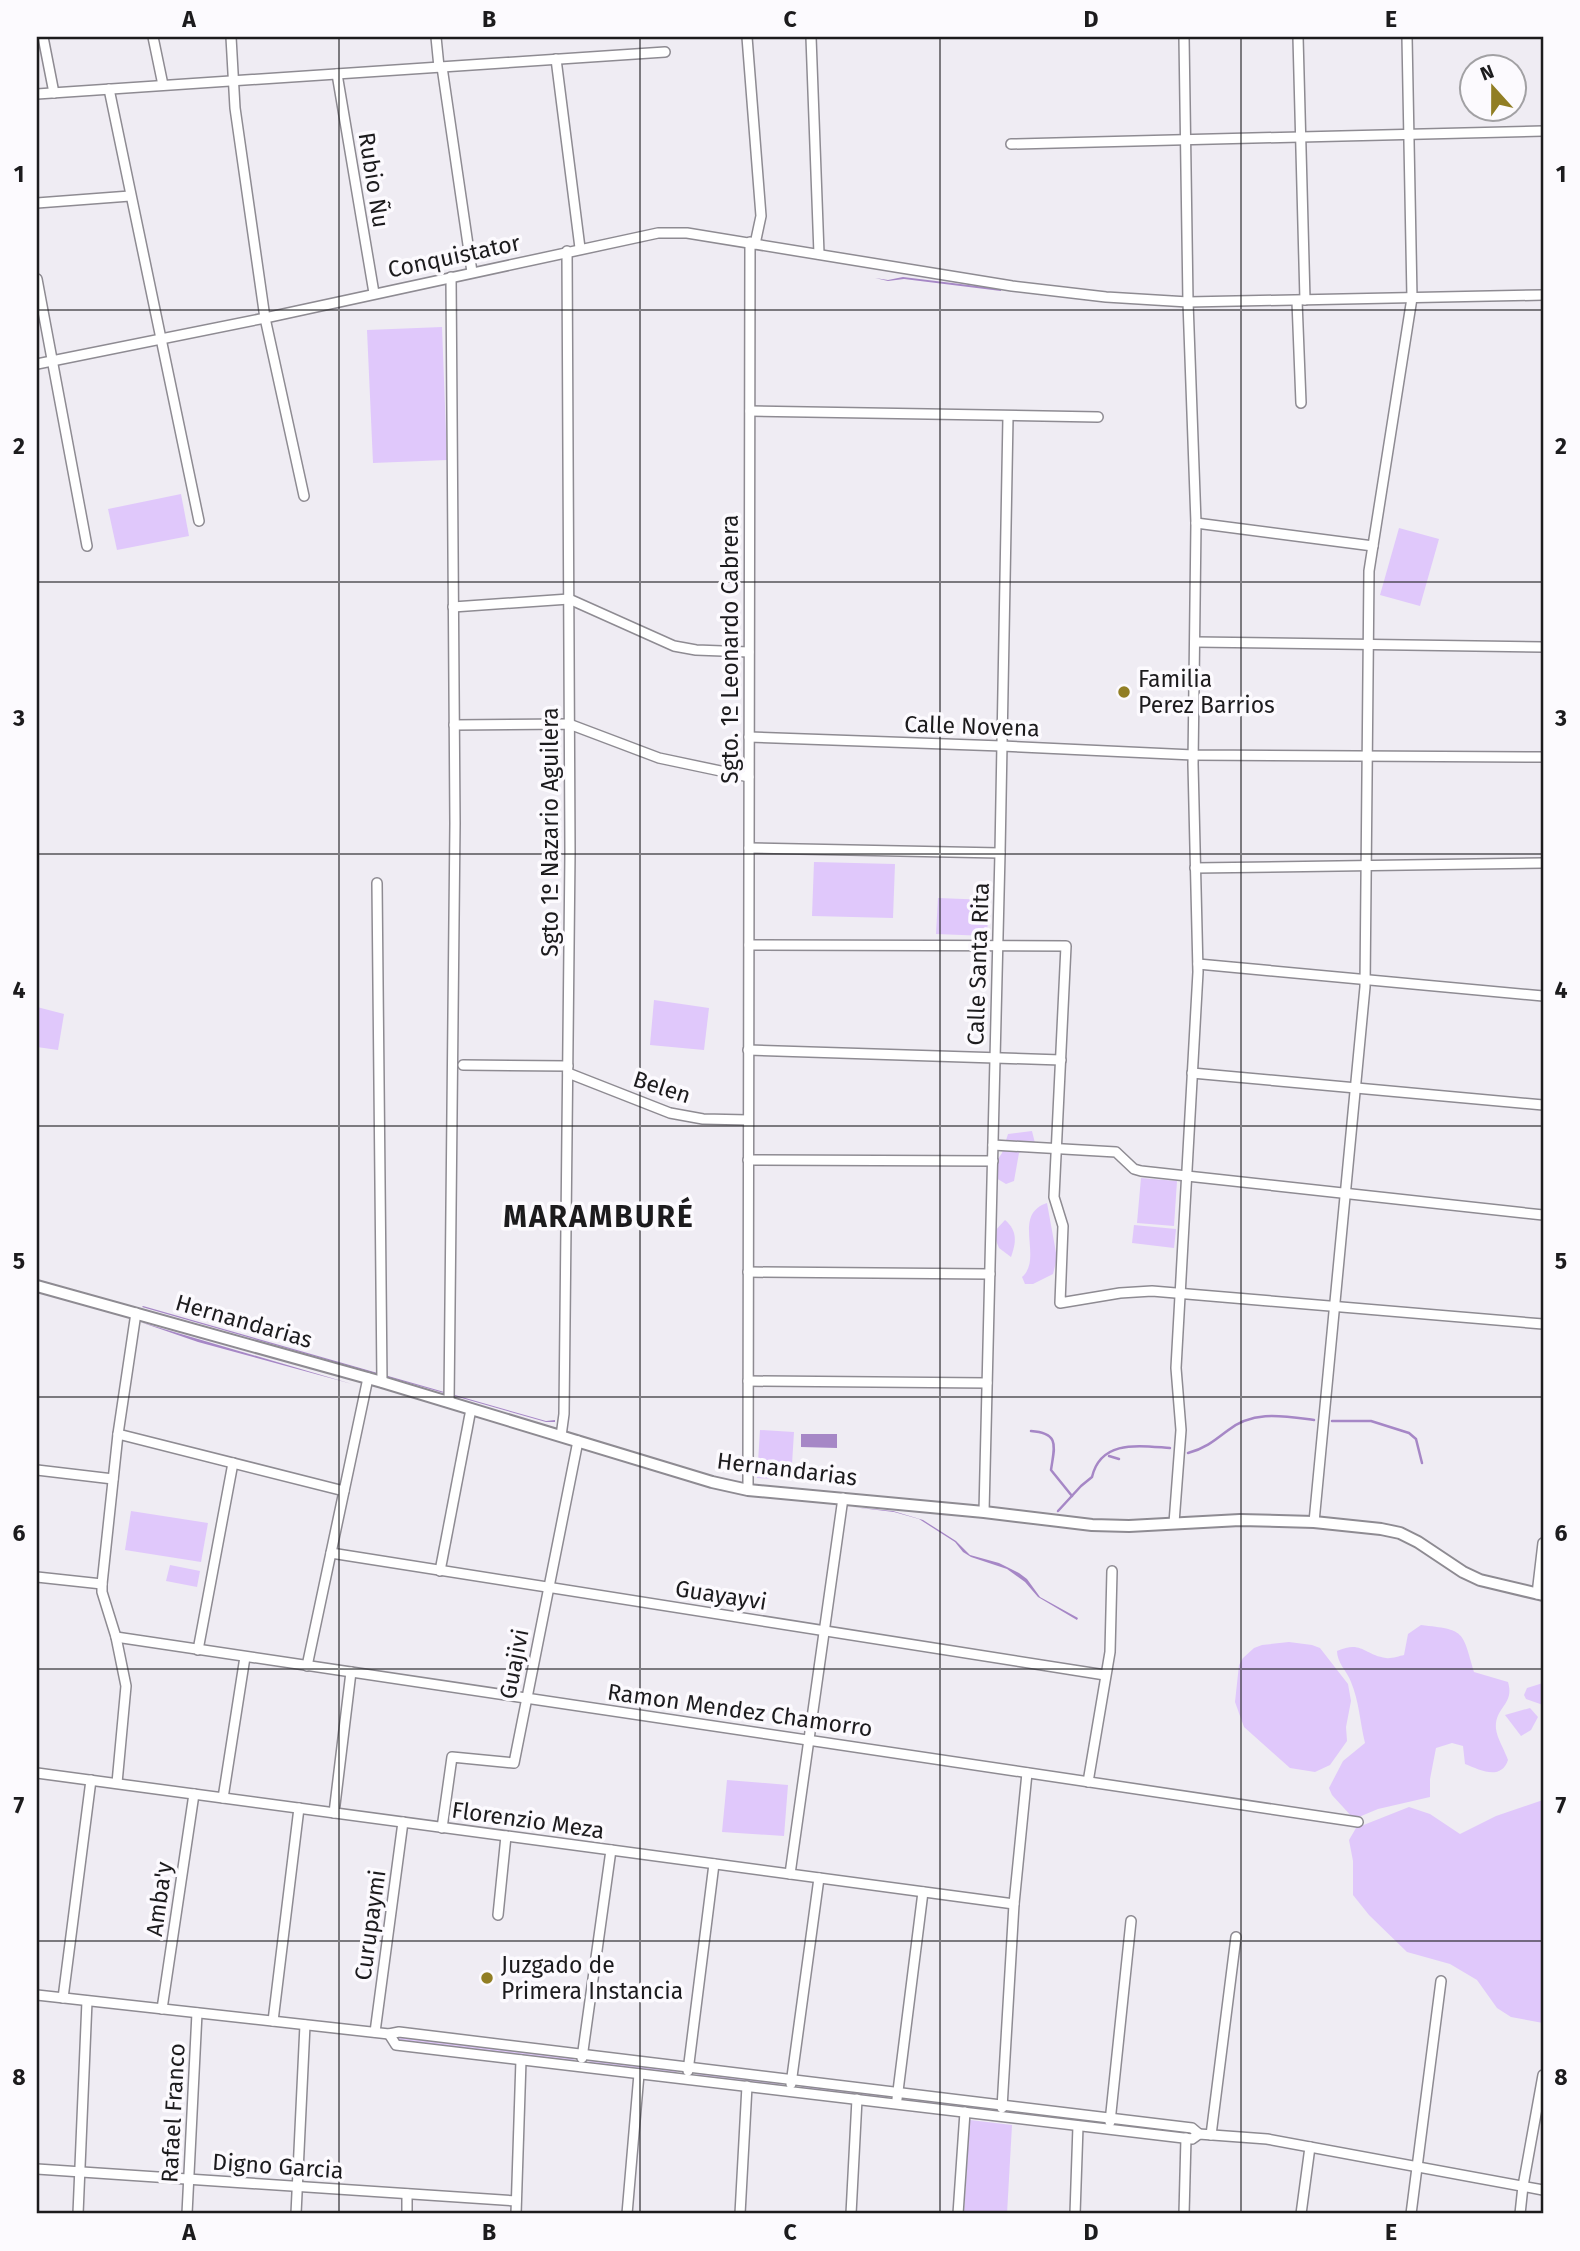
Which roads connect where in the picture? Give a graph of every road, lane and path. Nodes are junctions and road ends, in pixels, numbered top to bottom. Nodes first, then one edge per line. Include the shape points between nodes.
1 (43, 37) edge
2 (153, 37) edge
3 (231, 37) edge
4 (436, 37) edge
5 (747, 37) edge
6 (811, 37) edge
7 (1184, 37) edge
8 (1298, 37) edge
9 (1407, 37) edge
10 (665, 52) dead end
11 (556, 59) junction
12 (441, 67) junction
13 (337, 74) junction
14 (232, 80) junction
15 (163, 85) junction
16 (109, 89) junction
17 (54, 93) junction
18 (37, 94) edge
19 (1543, 131) edge
20 (1409, 134) junction
21 (1301, 137) junction
22 (1186, 139) junction
23 (1011, 144) dead end
24 (130, 196) junction
25 (37, 203) edge
26 (752, 243) junction
27 (580, 248) junction
28 (567, 251) junction
29 (819, 254) junction
30 (472, 272) junction
31 (451, 277) junction
32 (37, 279) edge
33 (374, 293) junction
34 (1543, 295) edge
35 (1412, 298) junction
36 (1301, 301) junction
37 (1188, 302) junction
38 (265, 318) junction
39 (160, 339) junction
40 (52, 360) junction
41 (37, 364) edge
42 (1301, 403) dead end
43 (750, 411) junction
44 (1008, 417) junction
45 (1098, 417) dead end
46 (304, 496) dead end
47 (199, 521) dead end
48 (1196, 523) junction
49 (87, 546) dead end
50 (1373, 546) junction
51 (569, 599) junction
52 (453, 607) junction
53 (1195, 642) junction
54 (1368, 644) junction
55 (1543, 647) edge
56 (749, 652) junction
57 (569, 724) junction
58 (454, 725) junction
59 (749, 737) junction
60 (1002, 746) junction
61 (1193, 755) junction
62 (1367, 756) junction
63 (1543, 757) edge
64 (749, 777) junction
65 (749, 848) junction
66 (1000, 853) junction
67 (1543, 863) edge
68 (1366, 865) junction
69 (1195, 867) junction
70 (377, 883) dead end
71 (749, 945) junction
72 (998, 946) junction
73 (1198, 964) junction
74 (1365, 979) junction
75 (1543, 996) edge
76 (748, 1053) junction
77 (994, 1058) junction
78 (1061, 1060) junction
79 (463, 1065) dead end
80 (568, 1070) junction
81 (1192, 1073) junction
82 (1355, 1088) junction
83 (1543, 1105) edge
84 (748, 1119) junction
85 (993, 1145) junction
86 (1057, 1148) junction
87 (748, 1160) junction
88 (993, 1161) junction
89 (1187, 1176) junction
90 (1345, 1193) junction
91 (1543, 1215) edge
92 (748, 1272) junction
93 (990, 1274) junction
94 (37, 1286) edge
95 (1180, 1293) junction
96 (1334, 1306) junction
97 (136, 1313) junction
98 (1543, 1324) edge
99 (368, 1378) junction
100 (748, 1381) junction
101 (382, 1382) junction
102 (987, 1383) junction
103 (449, 1402) junction
104 (471, 1409) junction
105 (118, 1434) junction
106 (561, 1436) junction
107 (578, 1441) junction
108 (233, 1463) junction
109 (37, 1470) edge
110 (113, 1479) junction
111 (748, 1490) junction
112 (344, 1491) junction
113 (843, 1498) junction
114 (984, 1512) junction
115 (1314, 1522) junction
116 (1174, 1523) junction
117 (1543, 1543) edge
118 (331, 1553) junction
119 (440, 1571) junction
120 (1112, 1571) dead end
121 (37, 1577) edge
122 (102, 1584) junction
123 (549, 1588) junction
124 (1540, 1594) edge
125 (825, 1631) junction
126 (116, 1637) junction
127 (198, 1650) junction
128 (246, 1657) junction
129 (307, 1666) junction
130 (351, 1672) junction
131 (1105, 1675) junction
132 (527, 1698) junction
133 (809, 1740) junction
134 (37, 1773) edge
135 (1027, 1773) junction
136 (91, 1780) junction
137 (1088, 1782) junction
138 (117, 1783) junction
139 (194, 1794) junction
140 (223, 1798) junction
141 (299, 1808) junction
142 (334, 1813) junction
143 (403, 1822) junction
144 (1358, 1822) dead end
145 (442, 1828) junction
146 (506, 1836) junction
147 (611, 1850) junction
148 (714, 1864) junction
149 (790, 1874) junction
150 (819, 1878) junction
151 (923, 1892) junction
152 (1014, 1904) junction
153 (498, 1915) dead end
154 (1131, 1921) dead end
155 (1236, 1937) dead end
156 (1441, 1981) dead end
157 (37, 1996) edge
158 (63, 1998) junction
159 (87, 2001) junction
160 (162, 2009) junction
161 (197, 2013) junction
162 (273, 2021) junction
163 (305, 2025) junction
164 (375, 2032) junction
165 (389, 2034) junction
166 (583, 2054) junction
167 (520, 2060) junction
168 (581, 2067) junction
169 (689, 2067) junction
170 (639, 2074) junction
171 (1543, 2075) edge
172 (687, 2079) junction
173 (792, 2080) junction
174 (747, 2086) junction
175 (790, 2092) junction
176 (898, 2092) junction
177 (857, 2099) junction
178 (896, 2104) junction
179 (1002, 2105) junction
180 (965, 2112) junction
181 (1001, 2116) junction
182 (1111, 2119) junction
183 (1078, 2126) junction
184 (1110, 2129) junction
185 (1199, 2134) junction
186 (1211, 2135) junction
187 (1186, 2138) junction
188 (1310, 2147) junction
189 (1417, 2167) junction
190 (37, 2169) edge
191 (79, 2172) junction
192 (189, 2179) junction
193 (298, 2186) junction
194 (1523, 2186) junction
195 (1543, 2190) edge
196 (407, 2194) junction
197 (516, 2201) junction
198 (78, 2214) edge
199 (187, 2214) edge
200 (296, 2214) edge
201 (407, 2214) edge
202 (516, 2214) edge
203 (627, 2214) edge
204 (740, 2214) edge
205 (851, 2214) edge
206 (958, 2214) edge
207 (1075, 2214) edge
208 (1184, 2214) edge
209 (1301, 2214) edge
210 (1411, 2214) edge
211 (1520, 2214) edge

1 - 17 street
2 - 15 street
3 - 14 street
4 - 12 street
5 - 26 street, Sgto. 1º Leonardo Cabrera via 761,216
6 - 29 street
7 - 22 street
8 - 21 street
9 - 20 street
10 - 11 street
11 - 12 street
11 - 27 street
12 - 13 street
12 - 30 street
13 - 14 street
13 - 33 street, Rubio Ñu
14 - 15 street
14 - 38 street
15 - 16 street
16 - 17 street
16 - 24 street
17 - 18 street
19 - 20 street
20 - 21 street
20 - 35 street
21 - 22 street
21 - 36 street
22 - 23 street
22 - 37 street
24 - 25 street
24 - 39 street
26 - 27 street, Conquistator via 658,233
26 - 29 street, Conquistator
26 - 43 street, Sgto. 1º Leonardo Cabrera
27 - 28 street, Conquistator
28 - 30 street, Conquistator
28 - 51 street, Sgto 1º Nazario Aguilera
29 - 37 street, Conquistator via 1012,286
30 - 31 street, Conquistator
31 - 33 street, Conquistator
31 - 52 street
32 - 40 street
33 - 38 street, Conquistator
34 - 35 street, Conquistator
35 - 36 street, Conquistator
35 - 50 street
36 - 37 street, Conquistator
36 - 42 street
37 - 48 street
38 - 39 street, Conquistator
38 - 46 street
39 - 40 street, Conquistator
39 - 47 street
40 - 41 street, Conquistator
40 - 49 street
43 - 44 street
43 - 56 street, Sgto. 1º Leonardo Cabrera
44 - 45 street
44 - 60 street, Calle Santa Rita
48 - 50 street
48 - 53 street
50 - 54 street via 1368,571
51 - 52 street
51 - 56 street via 674,646
51 - 57 street, Sgto 1º Nazario Aguilera
52 - 58 street
53 - 54 street
53 - 61 street
54 - 55 street
54 - 62 street
56 - 59 street, Sgto. 1º Leonardo Cabrera
57 - 58 street
57 - 64 street via 659,758
57 - 80 street, Sgto 1º Nazario Aguilera
58 - 103 street
59 - 60 street, Calle Novena
59 - 64 street, Sgto. 1º Leonardo Cabrera
60 - 61 street, Calle Novena
60 - 66 street, Calle Santa Rita
61 - 62 street, Calle Novena
61 - 69 street
62 - 63 street, Calle Novena
62 - 68 street
64 - 65 street, Sgto. 1º Leonardo Cabrera
65 - 66 street
65 - 71 street, Sgto. 1º Leonardo Cabrera
66 - 72 street, Calle Santa Rita
67 - 68 street
68 - 69 street
68 - 74 street
69 - 73 street
70 - 101 street
71 - 72 street
71 - 76 street, Sgto. 1º Leonardo Cabrera
72 - 77 street, Calle Santa Rita
72 - 78 street via 1066,946
73 - 74 street
73 - 81 street
74 - 75 street
74 - 82 street
76 - 77 street
76 - 84 street, Sgto. 1º Leonardo Cabrera
77 - 78 street
77 - 85 street, Calle Santa Rita
78 - 86 street
79 - 80 street
80 - 84 street, Belen via 670,1113
80 - 106 street, Sgto 1º Nazario Aguilera
81 - 82 street
81 - 89 street
82 - 83 street
82 - 90 street
84 - 87 street, Sgto. 1º Leonardo Cabrera
85 - 86 street
85 - 88 street, Calle Santa Rita
86 - 89 street via 1116,1152 1134,1169
86 - 95 street via 1054,1197 1063,1226 1060,1303 1135,1291
87 - 88 street
87 - 92 street, Sgto. 1º Leonardo Cabrera
88 - 93 street, Calle Santa Rita
89 - 90 street
89 - 95 street
90 - 91 street
90 - 96 street
92 - 93 street
92 - 100 street, Sgto. 1º Leonardo Cabrera
93 - 102 street, Calle Santa Rita
94 - 97 street, Hernandarias
95 - 96 street
95 - 116 street via 1176,1368 1181,1430
96 - 98 street
96 - 115 street
97 - 99 street, Hernandarias
97 - 105 street
99 - 101 street, Hernandarias
99 - 112 street
100 - 102 street
100 - 111 street, Sgto. 1º Leonardo Cabrera
101 - 103 street, Hernandarias
102 - 114 street, Calle Santa Rita
103 - 104 street, Hernandarias
104 - 106 street, Hernandarias
104 - 119 street
105 - 108 street
105 - 110 street
106 - 107 street, Hernandarias
107 - 111 street, Hernandarias
107 - 123 street, Guajivi
108 - 112 street
108 - 127 street
109 - 110 street
110 - 122 street
111 - 113 street, Hernandarias
112 - 118 street
113 - 114 street, Hernandarias
113 - 125 street
114 - 116 street, Hernandarias via 1092,1525
115 - 116 street, Hernandarias
115 - 124 street, Hernandarias via 1400,1533 1473,1577
117 - 124 street
118 - 119 street, Guayayvi
118 - 129 street
119 - 123 street, Guayayvi
120 - 131 street
121 - 122 street
122 - 126 street
123 - 125 street, Guayayvi
123 - 132 street, Guajivi
125 - 131 street, Guayayvi
125 - 133 street
126 - 127 street, Ramon Mendez Chamorro
126 - 138 street via 126,1686
127 - 128 street, Ramon Mendez Chamorro
128 - 129 street, Ramon Mendez Chamorro
128 - 140 street
129 - 130 street, Ramon Mendez Chamorro
130 - 132 street, Ramon Mendez Chamorro
130 - 142 street
131 - 137 street
132 - 133 street, Ramon Mendez Chamorro
132 - 145 street, Guajivi via 514,1763 452,1757
133 - 135 street, Ramon Mendez Chamorro
133 - 149 street
134 - 136 street, Florenzio Meza
135 - 137 street, Ramon Mendez Chamorro
135 - 152 street
136 - 138 street, Florenzio Meza
136 - 158 street
137 - 144 street, Ramon Mendez Chamorro
138 - 139 street, Florenzio Meza
139 - 140 street, Florenzio Meza
139 - 160 street, Amba'y
140 - 141 street, Florenzio Meza
141 - 142 street, Florenzio Meza
141 - 162 street
142 - 143 street, Florenzio Meza
143 - 145 street, Florenzio Meza
143 - 164 street, Curupaymi
145 - 146 street, Florenzio Meza
146 - 147 street, Florenzio Meza
146 - 153 street
147 - 148 street, Florenzio Meza
147 - 166 street
148 - 149 street, Florenzio Meza
148 - 169 street
149 - 150 street, Florenzio Meza
150 - 151 street, Florenzio Meza
150 - 173 street
151 - 152 street, Florenzio Meza
151 - 176 street
152 - 179 street
154 - 182 street
155 - 186 street
156 - 189 street
157 - 158 street
158 - 159 street
159 - 160 street
159 - 191 street
160 - 161 street
161 - 162 street
161 - 192 street, Rafael Franco
162 - 163 street
163 - 164 street
163 - 193 street
164 - 165 street
165 - 166 street
165 - 167 street via 396,2045
166 - 168 street
166 - 169 street
167 - 168 street
167 - 197 street
168 - 170 street
169 - 172 street
169 - 173 street
170 - 172 street
170 - 203 street
171 - 194 street
172 - 174 street
173 - 175 street
173 - 176 street
174 - 175 street
174 - 204 street
175 - 177 street
176 - 178 street
176 - 179 street
177 - 178 street
177 - 205 street
178 - 180 street
179 - 181 street
179 - 182 street
180 - 181 street
180 - 206 street
181 - 183 street
182 - 184 street
182 - 185 street via 1192,2128
183 - 184 street
183 - 207 street
184 - 187 street
185 - 186 street
185 - 187 street
186 - 188 street
187 - 208 street
188 - 189 street
188 - 209 street
189 - 194 street
189 - 210 street
190 - 191 street, Digno Garcia
191 - 192 street, Digno Garcia
191 - 198 street
192 - 193 street, Digno Garcia
192 - 199 street, Rafael Franco
193 - 196 street, Digno Garcia
193 - 200 street
194 - 195 street
194 - 211 street
196 - 197 street, Digno Garcia
196 - 201 street
197 - 202 street

